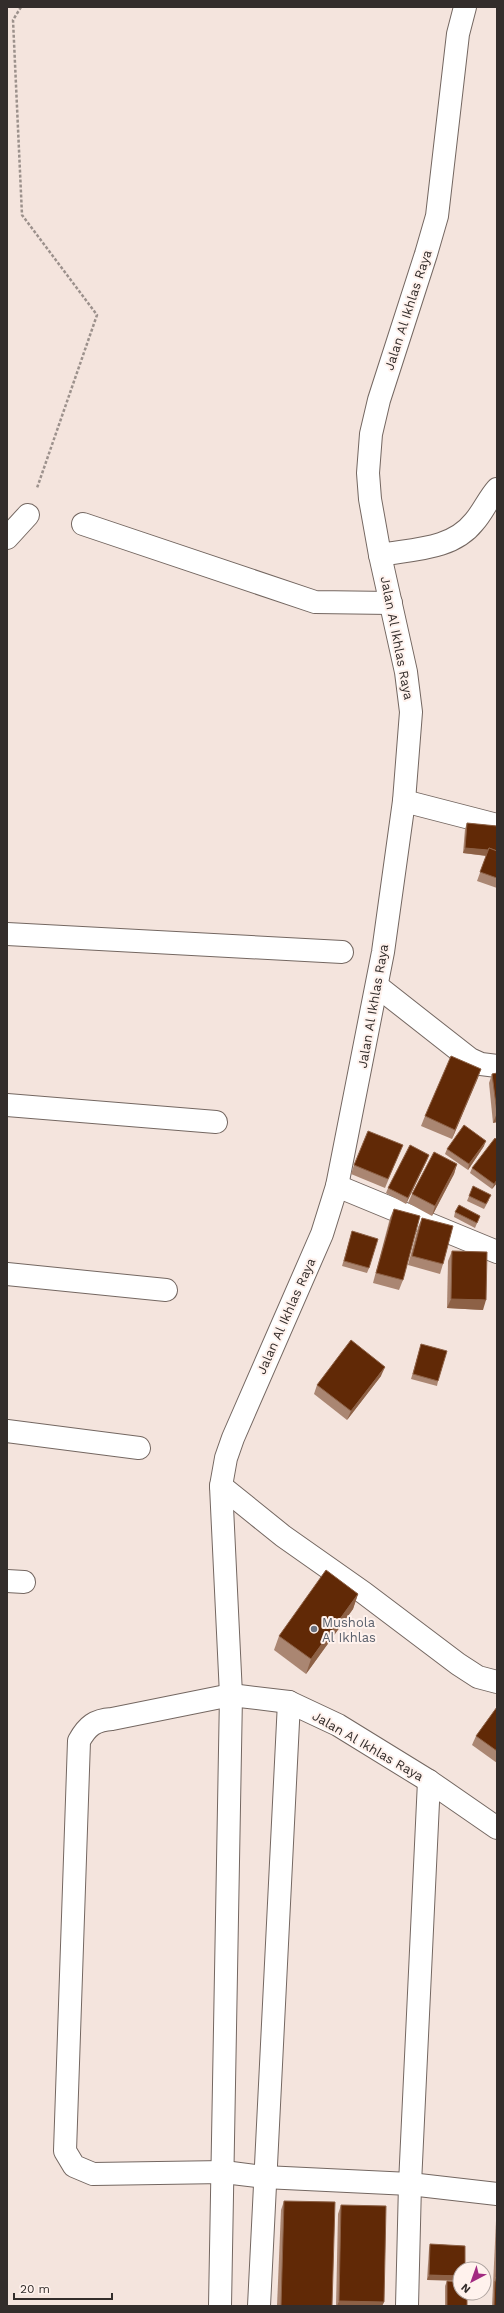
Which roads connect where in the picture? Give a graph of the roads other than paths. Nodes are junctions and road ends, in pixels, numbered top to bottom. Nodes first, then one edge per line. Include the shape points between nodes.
1 (465, 7) edge
2 (497, 489) edge
3 (28, 515) road end
4 (83, 524) dead end
5 (7, 538) edge
6 (380, 555) junction
7 (391, 603) junction
8 (404, 801) junction
9 (497, 825) edge
10 (7, 934) edge
11 (342, 952) dead end
12 (377, 986) junction
13 (497, 1066) edge
14 (7, 1105) edge
15 (216, 1122) dead end
16 (337, 1186) junction
17 (497, 1252) edge
18 (7, 1274) edge
19 (166, 1290) dead end
20 (7, 1431) edge
21 (139, 1448) dead end
22 (221, 1486) junction
23 (497, 1682) edge
24 (231, 1695) junction
25 (289, 1702) junction
26 (429, 1781) junction
27 (497, 1828) edge
28 (224, 2172) junction
29 (264, 2177) junction
30 (410, 2184) junction
31 (497, 2194) edge
32 (220, 2306) edge
33 (259, 2306) edge
34 (407, 2306) edge

1 - 6 street, Jalan Al Ikhlas Raya via 458,34 436,216 378,400 371,434 369,492
2 - 6 street via 475,522 460,536 442,544
3 - 5 street
4 - 7 street via 314,602
6 - 7 street, Jalan Al Ikhlas Raya
7 - 8 street, Jalan Al Ikhlas Raya via 406,672 411,712
8 - 9 street
8 - 12 street, Jalan Al Ikhlas Raya
10 - 11 street
12 - 13 street via 470,1058 481,1064
12 - 16 street, Jalan Al Ikhlas Raya
14 - 15 street
16 - 17 street
16 - 22 street, Jalan Al Ikhlas Raya via 322,1234 233,1438
18 - 19 street
20 - 21 street
22 - 23 street via 283,1536 458,1664 478,1677
22 - 24 street, Jalan Al Ikhlas Raya
24 - 25 street, Jalan Al Ikhlas Raya
24 - 28 street
24 - 28 street via 100,1720 84,1731 79,1740 65,2151 74,2166 93,2174
25 - 26 street, Jalan Al Ikhlas Raya via 338,1725
25 - 29 street
26 - 27 street, Jalan Al Ikhlas Raya
26 - 30 street
28 - 29 street
28 - 32 street
29 - 30 street
29 - 33 street
30 - 31 street
30 - 34 street

